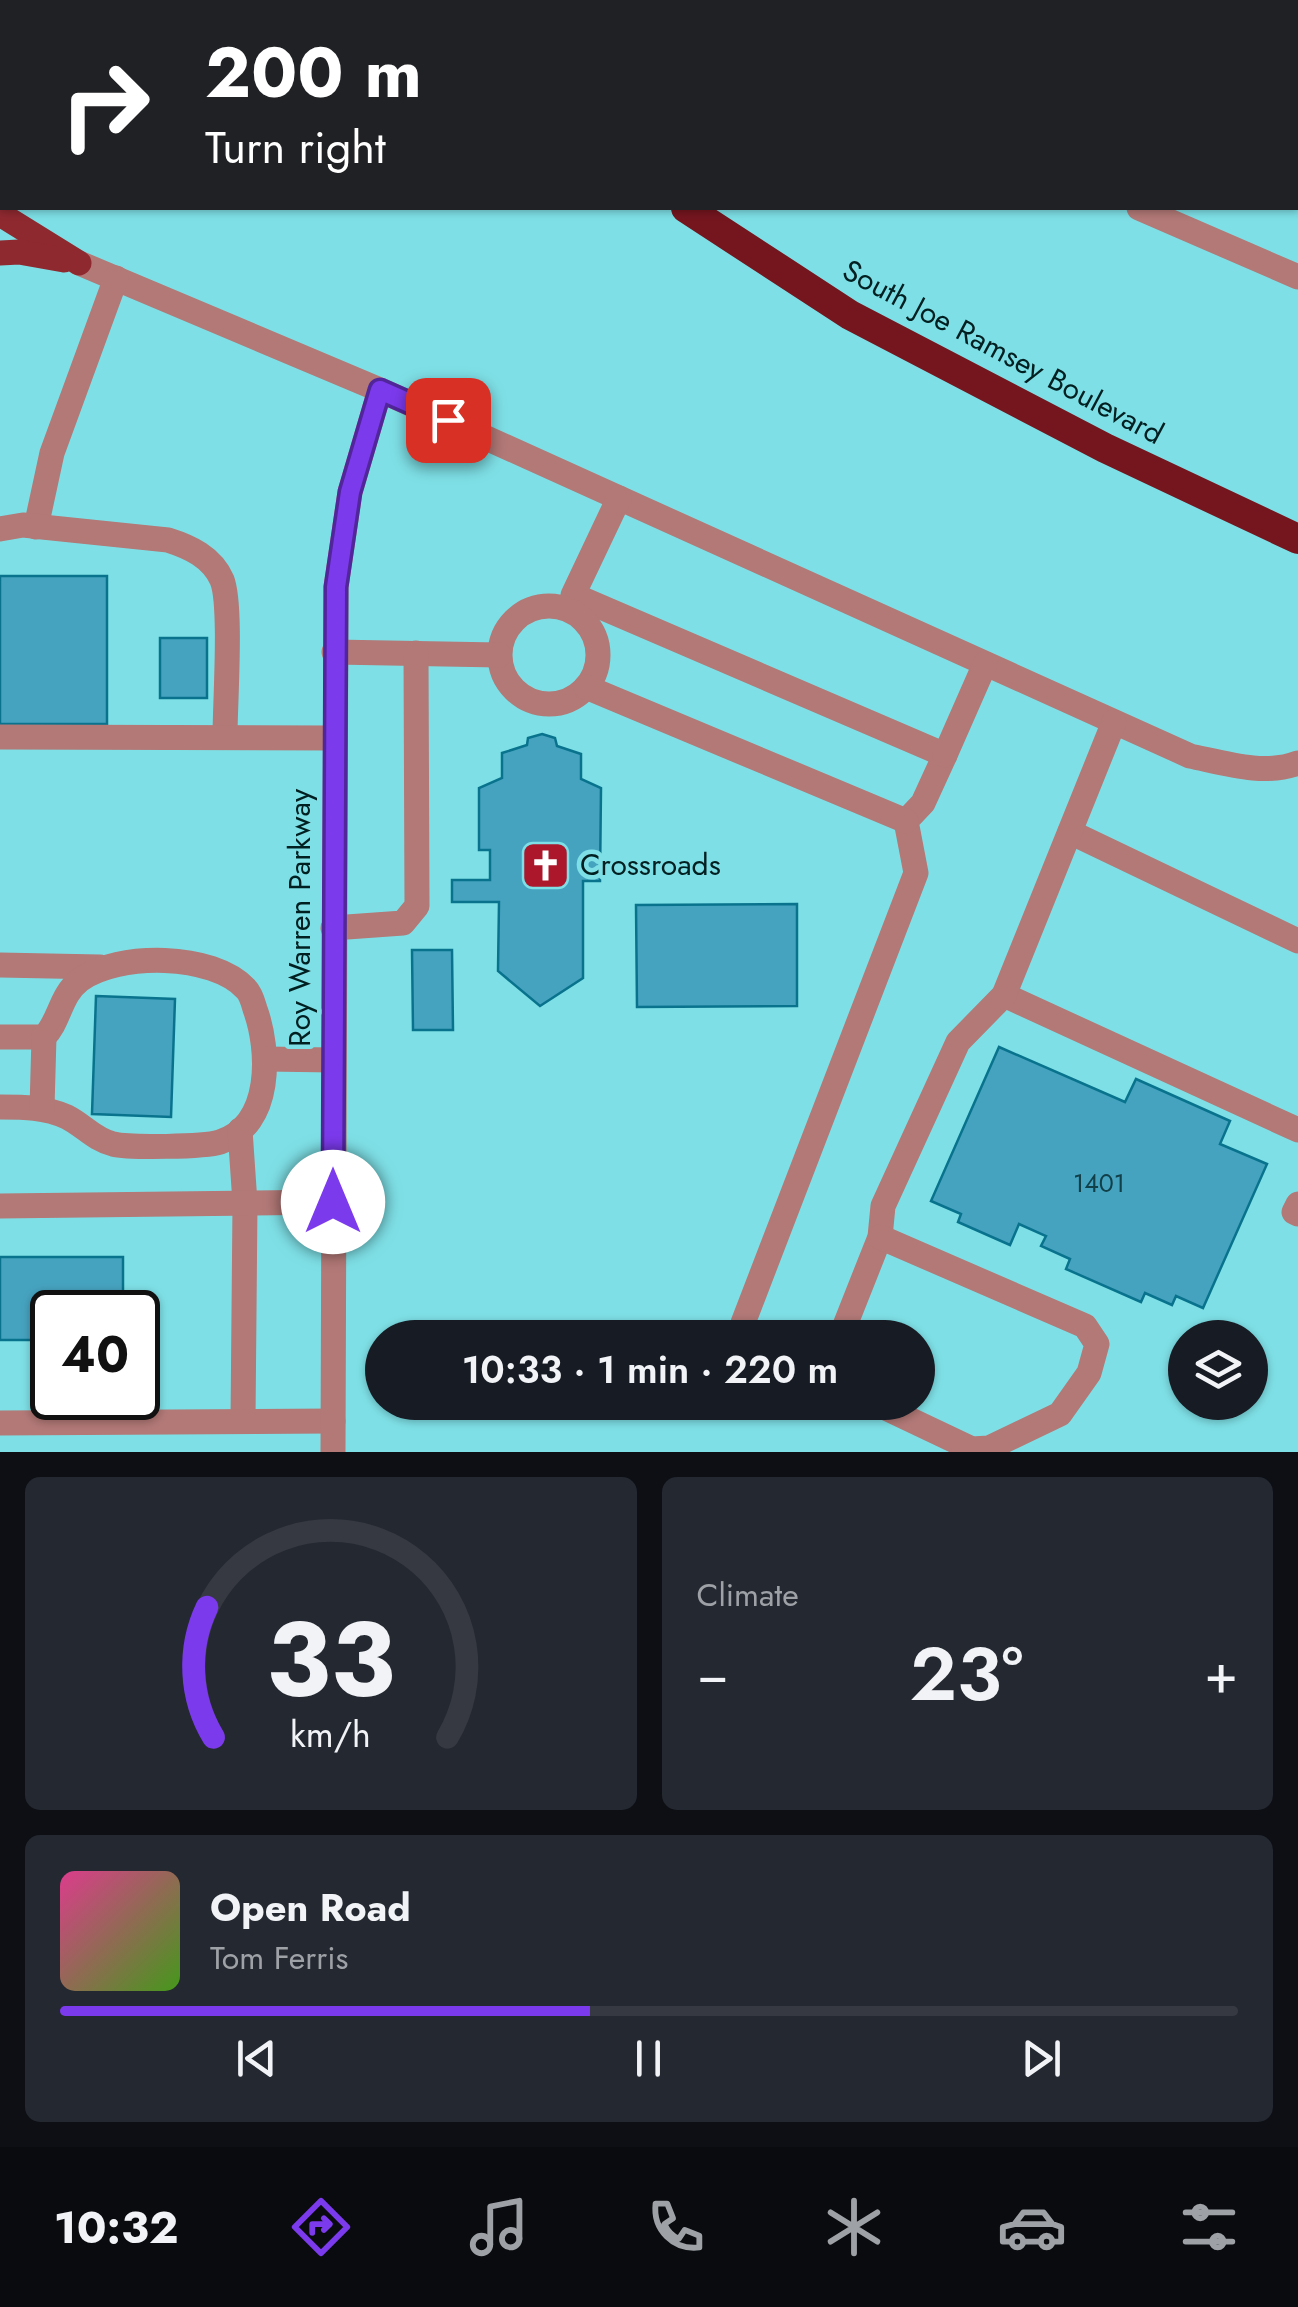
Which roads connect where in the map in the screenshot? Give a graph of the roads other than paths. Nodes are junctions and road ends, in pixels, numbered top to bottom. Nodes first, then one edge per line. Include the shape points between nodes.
1 (689, 210) edge
2 (1144, 210) edge
3 (0, 214) edge
4 (0, 253) edge
5 (79, 263) junction
6 (116, 278) junction
7 (1298, 278) edge
8 (380, 390) junction
9 (619, 498) junction
10 (36, 527) junction
11 (0, 529) edge
12 (1298, 539) edge
13 (570, 602) junction
14 (334, 652) junction
15 (416, 654) junction
16 (499, 655) junction
17 (986, 664) junction
18 (586, 688) junction
19 (1114, 722) junction
20 (225, 736) junction
21 (0, 738) edge
22 (333, 738) junction
23 (945, 755) junction
24 (1298, 764) edge
25 (906, 821) junction
26 (1070, 832) junction
27 (333, 928) junction
28 (1298, 941) edge
29 (0, 965) edge
30 (114, 967) junction
31 (1004, 994) junction
32 (0, 1037) edge
33 (44, 1037) junction
34 (266, 1059) junction
35 (333, 1060) junction
36 (0, 1107) edge
37 (42, 1108) junction
38 (240, 1130) junction
39 (1298, 1130) edge
40 (333, 1202) junction
41 (246, 1203) junction
42 (1298, 1204) edge
43 (0, 1206) edge
44 (1298, 1214) edge
45 (880, 1237) junction
46 (743, 1320) edge
47 (847, 1320) edge
48 (910, 1420) edge
49 (243, 1421) junction
50 (333, 1421) junction
51 (0, 1423) edge
52 (333, 1452) edge

1 - 12 highway, South Joe Ramsey Boulevard via 850,314 1105,448
2 - 7 street
3 - 5 main road
4 - 5 main road
5 - 6 street
6 - 8 street
6 - 10 street via 52,453
8 - 9 street
8 - 14 street, Roy Warren Parkway via 341,537
9 - 13 street
9 - 17 street
10 - 11 street
10 - 20 street via 168,540 210,563 226,605
13 - 16 street via 527,611 506,629
13 - 18 street via 595,637 598,664
13 - 23 street
14 - 15 street
14 - 22 street, Roy Warren Parkway
15 - 16 street
15 - 27 street via 417,906 403,923
16 - 18 street via 506,680 525,699 551,705
17 - 19 street
17 - 23 street
18 - 25 street
19 - 24 street via 1190,756 1238,766
19 - 26 street
20 - 21 street
20 - 22 street
22 - 27 street, Roy Warren Parkway
23 - 25 street via 923,803
25 - 46 street via 916,874
26 - 28 street
26 - 31 street
27 - 35 street, Roy Warren Parkway
29 - 30 street
30 - 33 street via 80,981
30 - 34 street via 165,960 228,974 249,991
31 - 39 street
31 - 45 street via 958,1042 883,1206
32 - 33 street
33 - 37 street
34 - 35 street
34 - 38 street via 256,1112
35 - 40 street, Roy Warren Parkway
36 - 37 street
37 - 38 street via 114,1144 220,1142
38 - 41 street
40 - 41 street
40 - 50 street, Roy Warren Parkway
41 - 43 street
41 - 49 street
42 - 44 street
45 - 47 street
45 - 48 street via 1085,1326 1097,1344 1089,1373 1060,1414 989,1448 972,1450
49 - 50 street
49 - 51 street
50 - 52 street, Roy Warren Parkway

